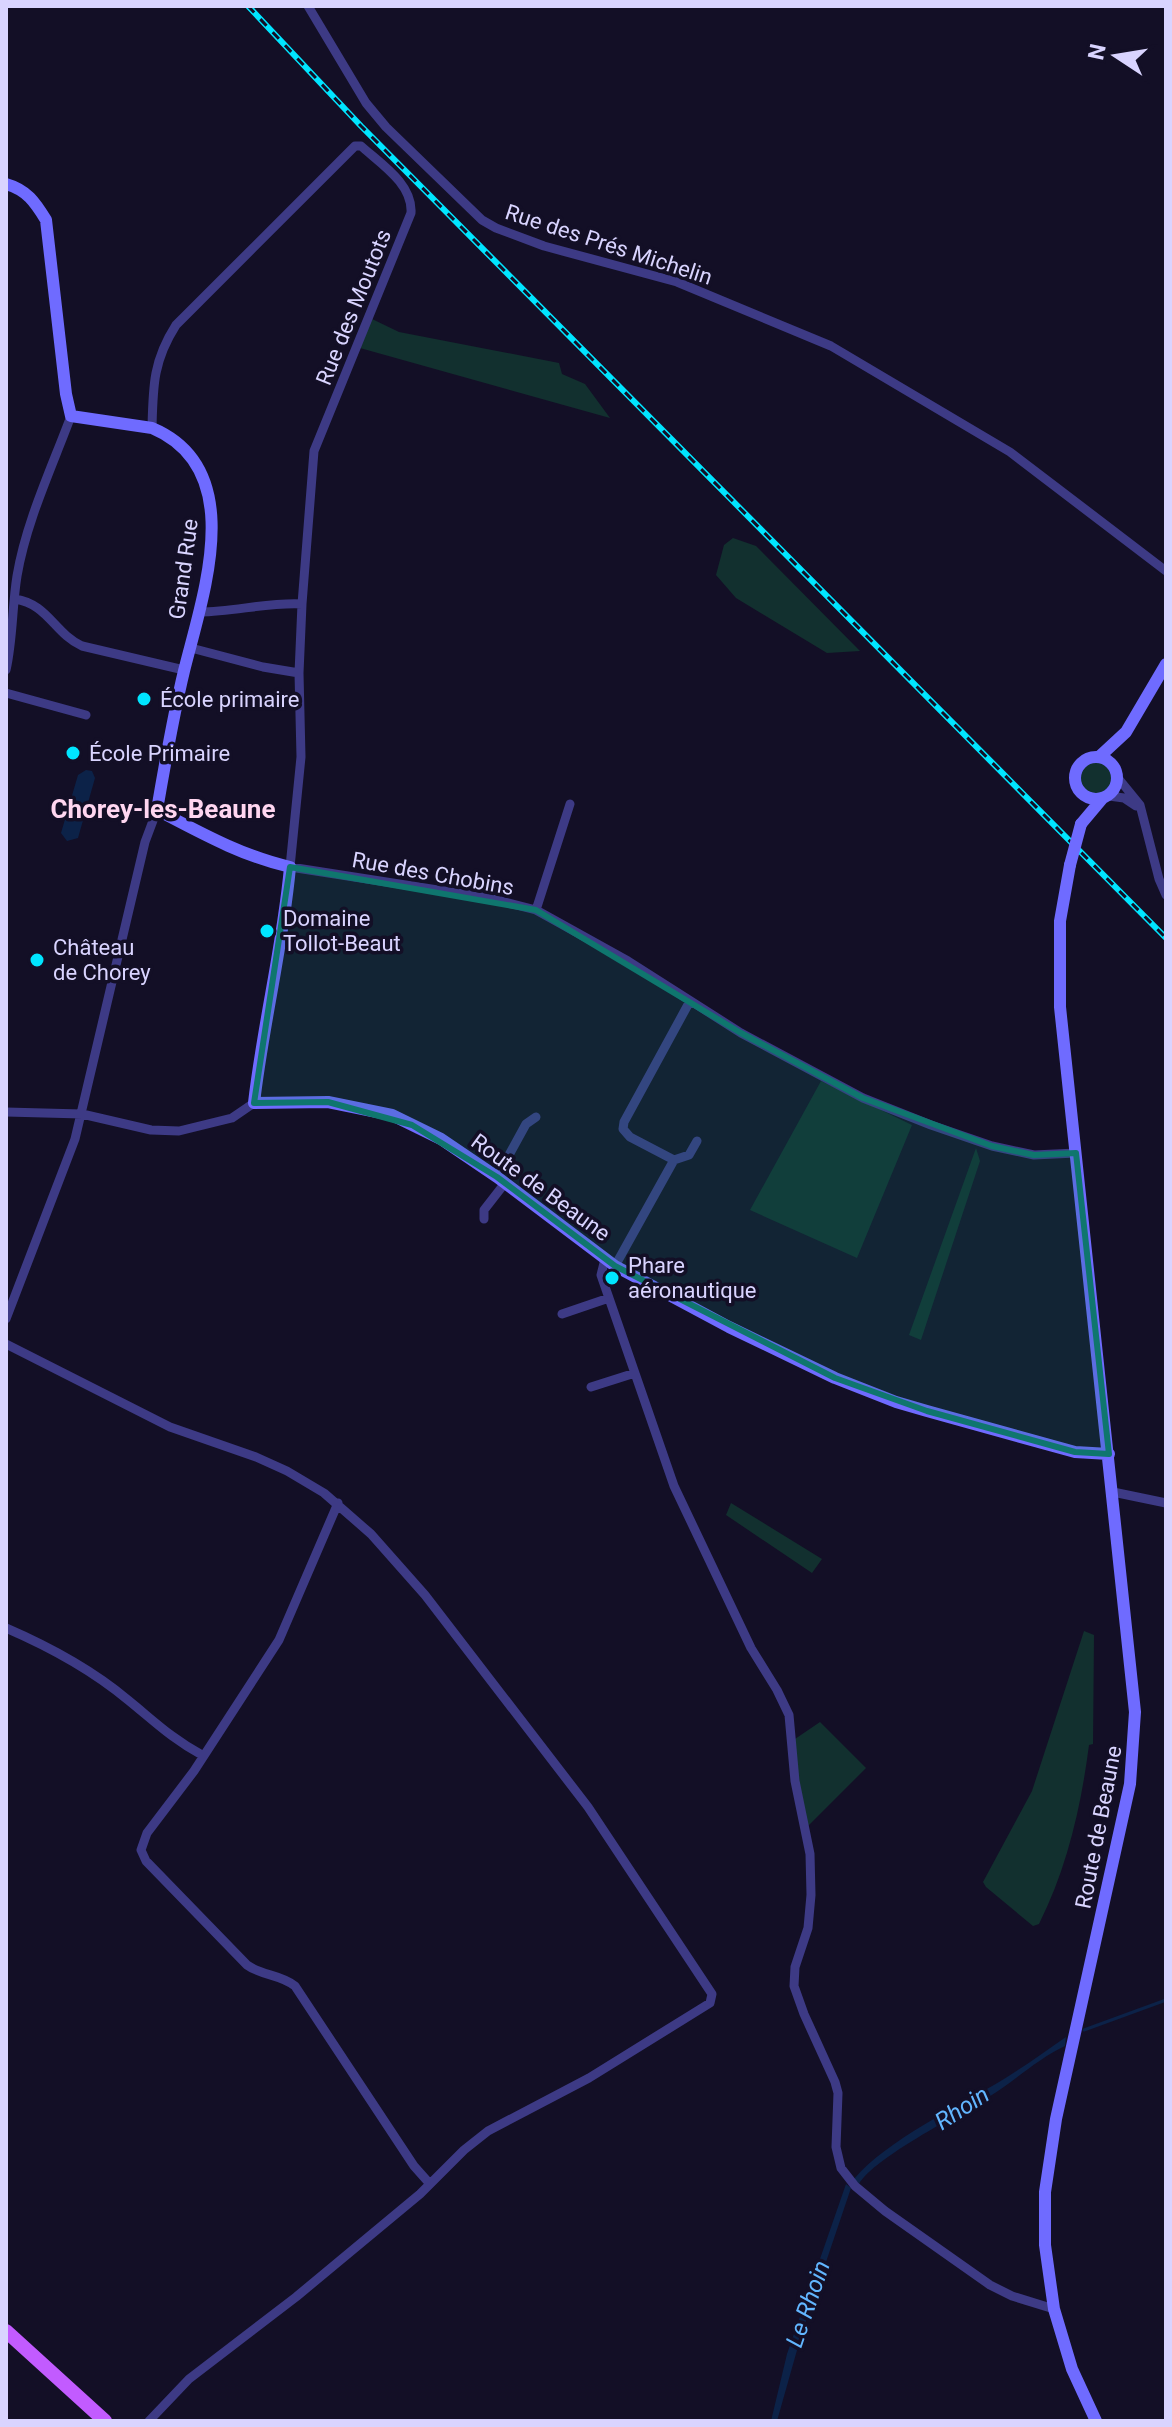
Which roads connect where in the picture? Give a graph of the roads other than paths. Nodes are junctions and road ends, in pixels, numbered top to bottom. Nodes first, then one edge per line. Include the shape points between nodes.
1 (308, 6) edge
2 (6, 184) edge
3 (71, 416) junction
4 (152, 428) junction
5 (1166, 571) edge
6 (15, 599) junction
7 (302, 604) junction
8 (200, 612) junction
9 (191, 648) junction
10 (1166, 664) edge
11 (6, 670) edge
12 (184, 670) junction
13 (299, 673) junction
14 (6, 693) edge
15 (86, 715) dead end
16 (1126, 732) junction
17 (1099, 757) junction
18 (1117, 774) junction
19 (1082, 794) junction
20 (1105, 797) junction
21 (570, 804) dead end
22 (157, 810) junction
23 (1141, 811) junction
24 (1081, 824) junction
25 (290, 867) junction
26 (1166, 895) edge
27 (536, 910) junction
28 (690, 1001) junction
29 (254, 1103) junction
30 (6, 1112) edge
31 (82, 1114) junction
32 (536, 1117) dead end
33 (697, 1141) dead end
34 (1076, 1153) junction
35 (674, 1160) junction
36 (501, 1180) junction
37 (484, 1219) dead end
38 (610, 1262) junction
39 (609, 1298) junction
40 (562, 1314) dead end
41 (6, 1319) edge
42 (6, 1344) edge
43 (635, 1373) junction
44 (591, 1387) dead end
45 (1109, 1454) junction
46 (1113, 1492) junction
47 (338, 1503) junction
48 (1166, 1503) edge
49 (6, 1628) edge
50 (202, 1755) junction
51 (430, 2184) junction
52 (1054, 2309) junction
53 (6, 2331) edge
54 (105, 2421) edge
55 (149, 2421) edge
56 (1096, 2421) edge

1 - 5 street, Rue des Prés Michelin via 366,103 482,220 544,246 677,282 831,346 1010,452
2 - 3 street via 33,199 46,220
3 - 4 street, Grand Rue
3 - 6 street via 23,551
4 - 7 street, Rue des Moutots via 155,370 176,325 355,146 361,146 406,189 411,213 314,451
4 - 8 street, Grand Rue via 183,446 209,492 212,522
6 - 11 street
6 - 12 street via 39,607 82,646
7 - 8 street
7 - 13 street, Rue des Moutots
8 - 9 street, Grand Rue
9 - 12 street, Grand Rue
9 - 13 street
10 - 16 street
12 - 22 street, Grand Rue
13 - 25 street, Rue des Moutots via 301,757
14 - 15 street
16 - 17 street
16 - 18 street
17 - 18 street
17 - 19 street via 1077,770
18 - 20 street via 1115,788
18 - 23 street
19 - 20 street
19 - 24 street
20 - 23 street via 1124,798
20 - 24 street
21 - 27 street
22 - 25 street via 237,852
22 - 31 street
23 - 26 street
24 - 34 street, Route de Beaune, bridge via 1063,891 1058,952
25 - 27 street, Rue des Chobins
25 - 29 street
27 - 28 street, Rue des Chobins
28 - 34 street, Rue des Chobins via 896,1112 1023,1153
28 - 35 street via 623,1129
29 - 31 street via 232,1118 179,1131
29 - 36 street, Route de Beaune via 328,1102 392,1115 441,1139
30 - 31 street
31 - 41 street
32 - 36 street via 526,1124
33 - 35 street via 689,1155
34 - 45 street, Route de Beaune
35 - 38 street
36 - 37 street
36 - 38 street, Route de Beaune
38 - 39 street via 601,1275
38 - 45 street, Route de Beaune via 729,1327 896,1402 1075,1452
39 - 40 street
39 - 43 street
42 - 47 street via 170,1427 287,1471
43 - 44 street
43 - 52 street via 674,1486 789,1715 811,1895 794,1986 838,2093 836,2147 841,2168 864,2195 980,2279
45 - 46 street, Route de Beaune
46 - 48 street
46 - 52 street, Route de Beaune via 1135,1693 1134,1748 1049,2156 1044,2226
47 - 50 street via 279,1640
47 - 51 street via 425,1595 578,1794 712,1994 710,2003 603,2070 488,2131
49 - 50 street via 87,1669 163,1731
50 - 51 street via 143,1840 146,1861 247,1965 295,1986
51 - 55 street via 189,2379
52 - 56 street, Route de Beaune via 1072,2369
53 - 54 main road

